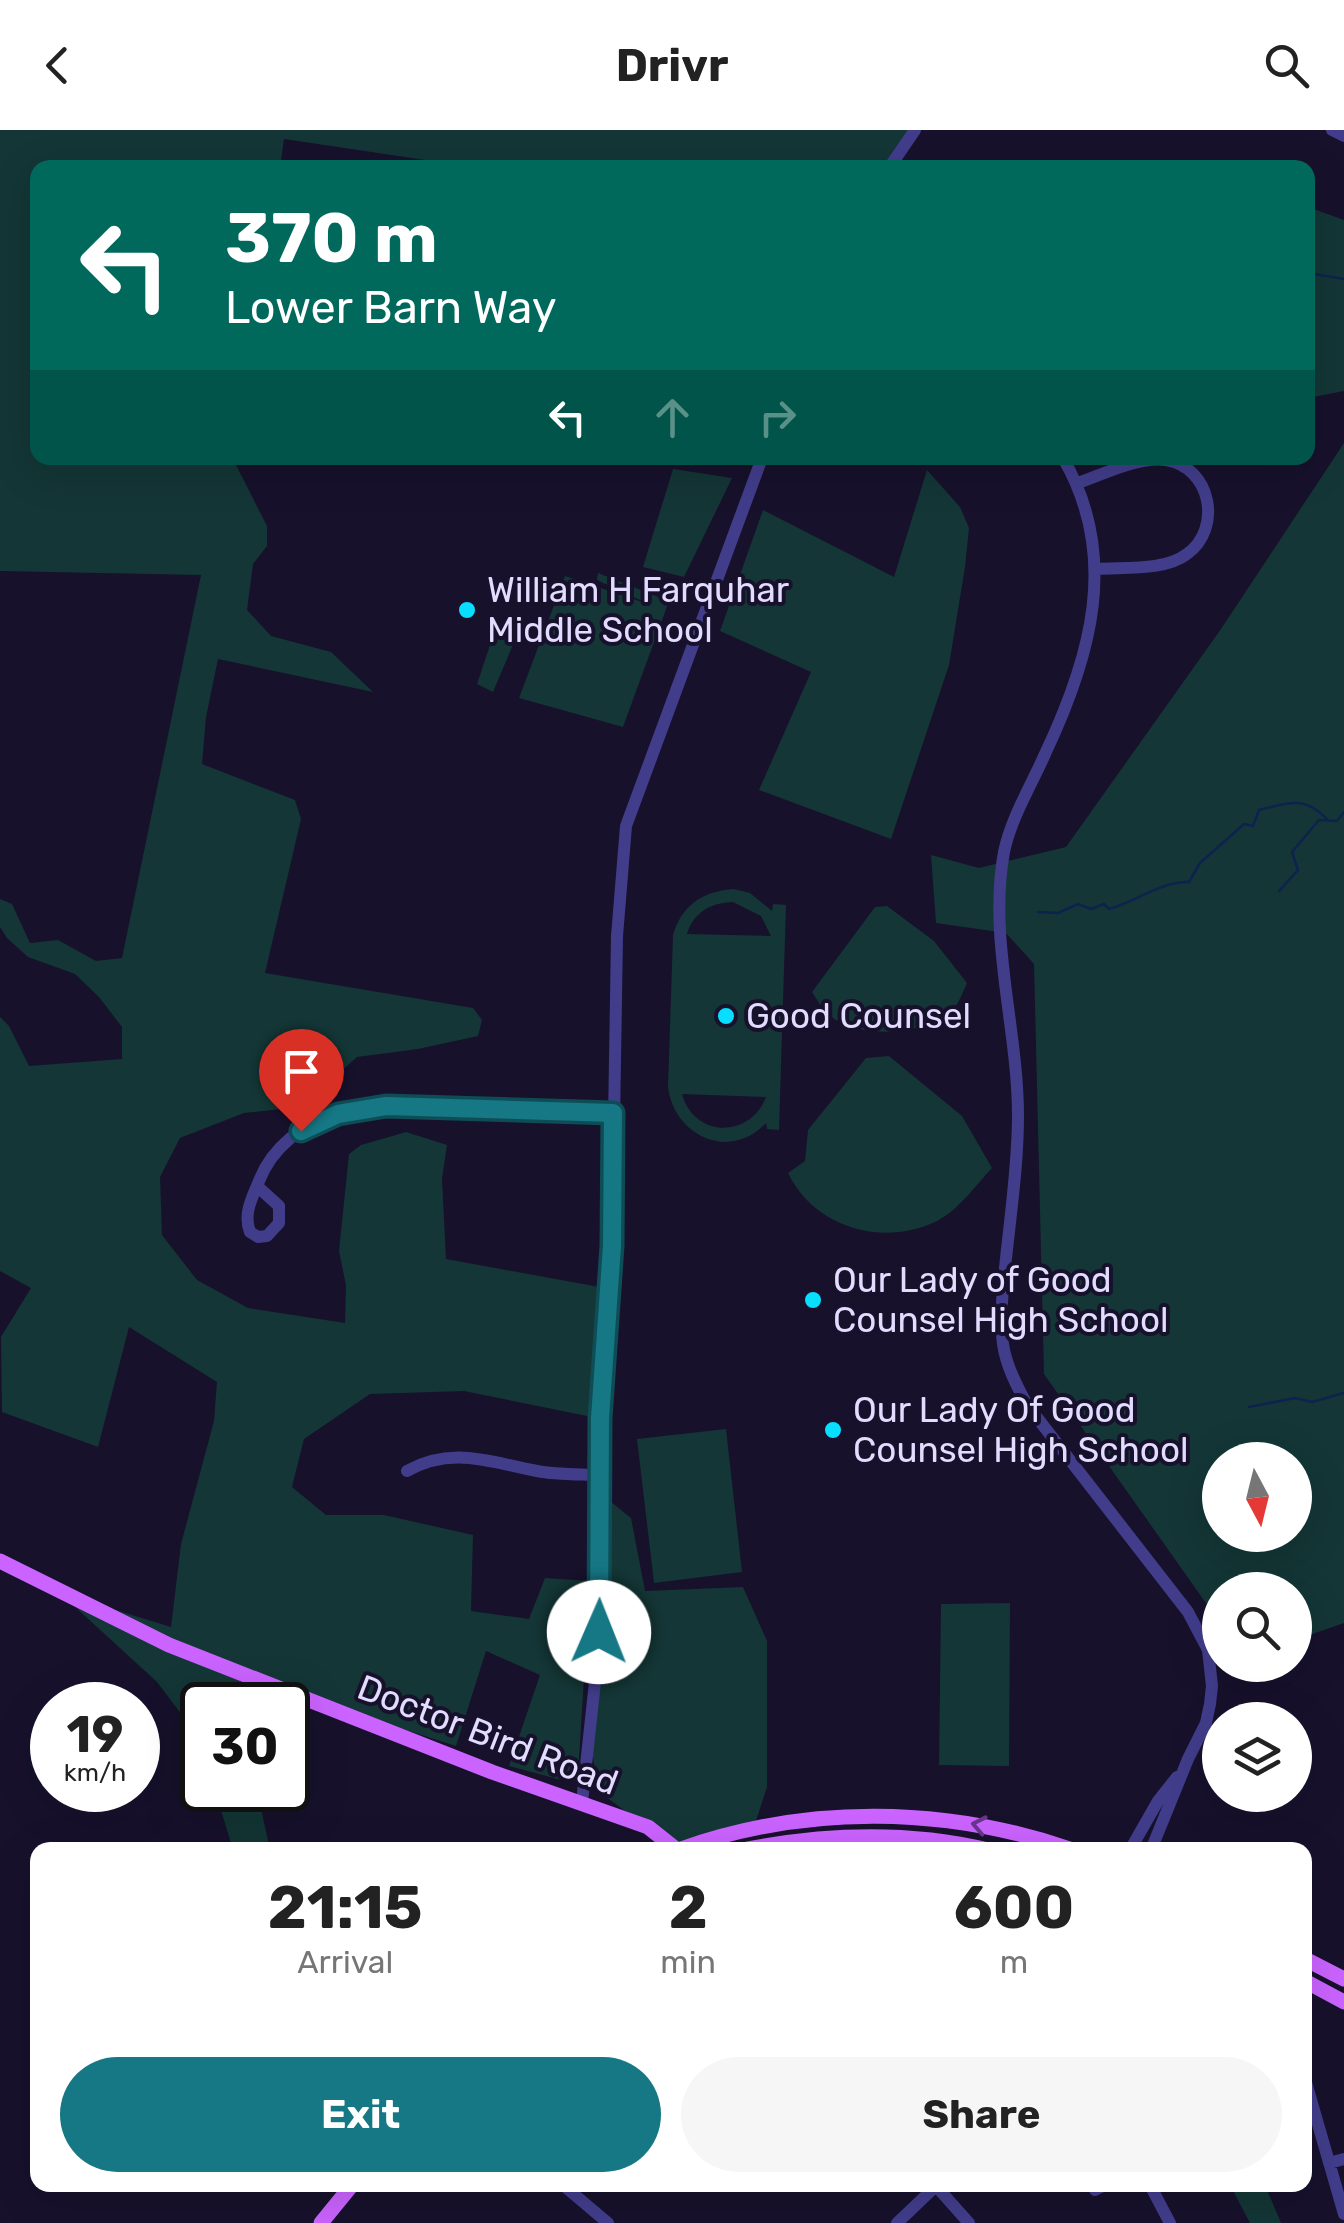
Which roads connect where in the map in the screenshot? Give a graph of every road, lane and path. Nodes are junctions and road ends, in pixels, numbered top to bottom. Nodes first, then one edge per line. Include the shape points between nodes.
1 (916, 130) edge
2 (1332, 130) edge
3 (1344, 136) edge
4 (895, 160) edge
5 (759, 465) edge
6 (1067, 465) edge
7 (1132, 465) edge
8 (1185, 465) edge
9 (1078, 482) junction
10 (1097, 568) junction
11 (613, 1113) junction
12 (257, 1186) dead end
13 (406, 1470) dead end
14 (600, 1474) junction
15 (0, 1561) edge
16 (1184, 1768) junction
17 (582, 1802) junction
18 (667, 1842) edge
19 (704, 1842) edge
20 (804, 1842) edge
21 (944, 1842) edge
22 (1044, 1842) edge
23 (1135, 1842) edge
24 (1155, 1842) edge
25 (1312, 1963) edge
26 (1344, 1979) edge
27 (1312, 1985) edge
28 (1344, 2002) edge
29 (1312, 2104) edge
30 (1344, 2159) edge
31 (1329, 2163) junction
32 (347, 2192) edge
33 (571, 2192) edge
34 (930, 2192) edge
35 (941, 2192) edge
36 (1154, 2192) edge
37 (1344, 2214) edge
38 (326, 2221) edge
39 (608, 2223) edge
40 (897, 2223) edge
41 (969, 2223) edge
42 (1170, 2223) edge

1 - 4 street
2 - 3 street
5 - 11 street via 626,826
6 - 9 street
7 - 9 street
8 - 10 street via 1210,507 1205,533 1187,555 1161,565
9 - 10 street
10 - 16 street via 1080,668 1005,848 998,896 1018,1122 1003,1345 1028,1406 1204,1639 1212,1670 1210,1704
11 - 12 street via 407,1106 350,1111 284,1143
11 - 14 street
13 - 14 street via 449,1457
14 - 17 street via 598,1645
15 - 17 main road, Doctor Bird Road via 169,1645
16 - 23 street
16 - 24 street
17 - 18 main road, Doctor Bird Road
22 -> 19 main road via 986,1826 896,1815 754,1827
20 - 21 main road
25 - 26 main road
27 - 28 main road
29 - 31 street
30 - 31 street
31 - 37 street
32 - 38 main road
33 - 39 street
34 - 40 street
35 - 41 street
36 - 42 street

